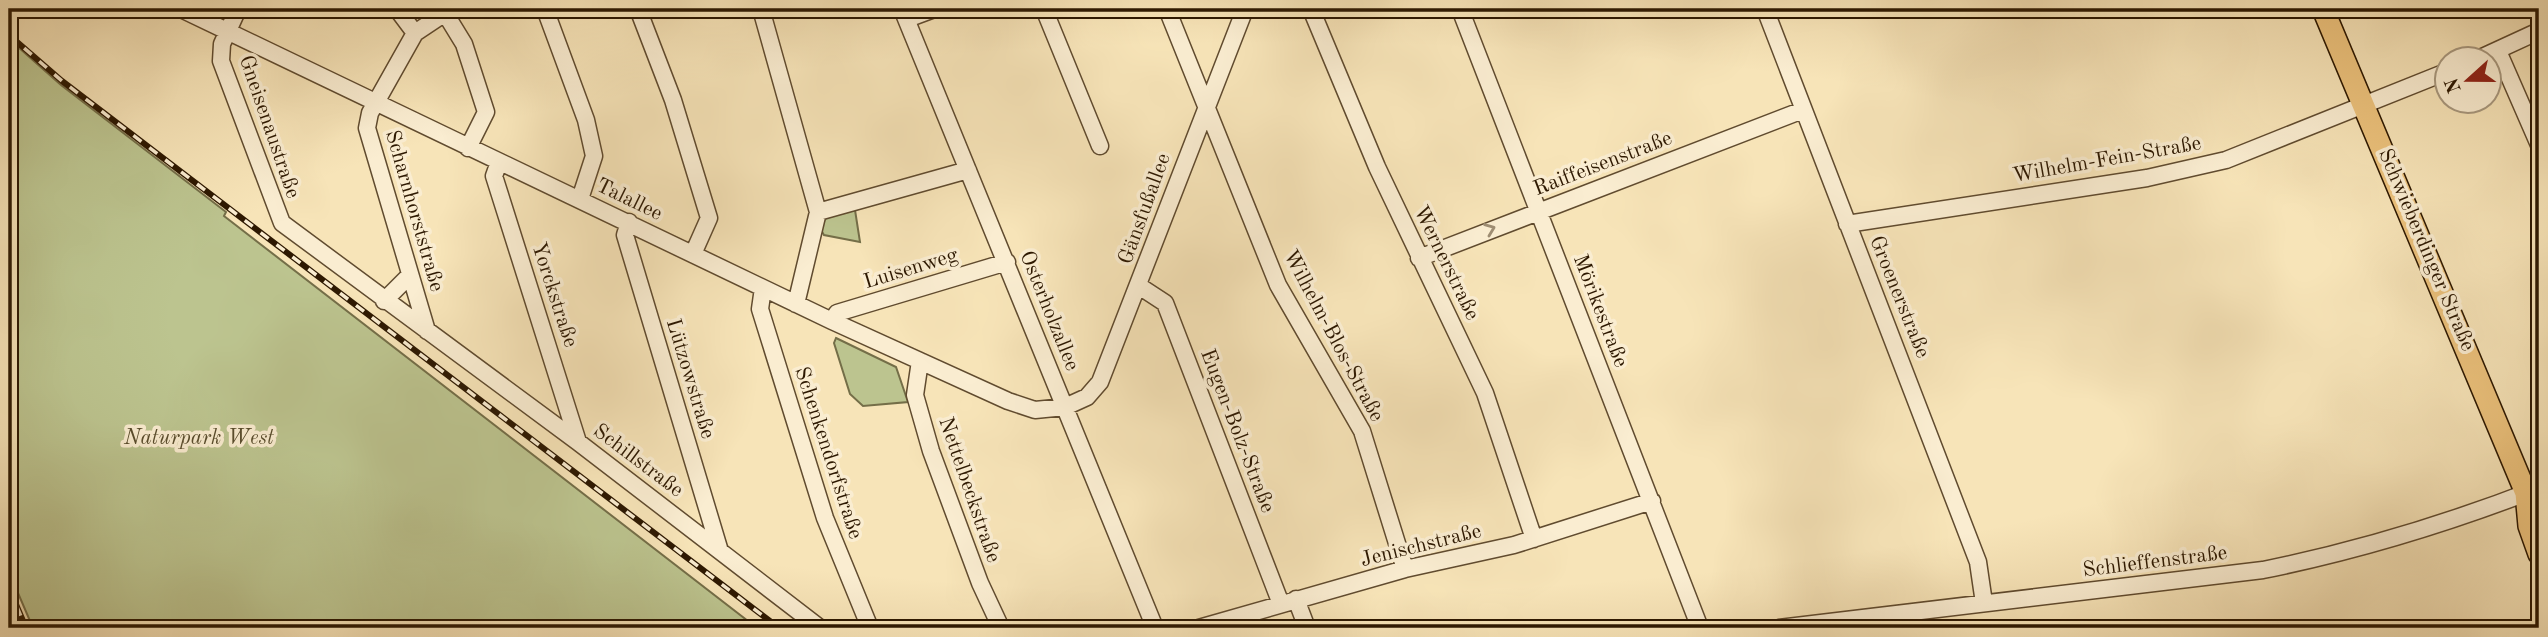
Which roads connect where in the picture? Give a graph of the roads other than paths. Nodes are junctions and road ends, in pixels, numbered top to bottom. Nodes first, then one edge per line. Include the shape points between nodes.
1 (181, 9) edge
2 (238, 9) edge
3 (397, 9) edge
4 (545, 9) edge
5 (638, 9) edge
6 (761, 9) edge
7 (934, 9) edge
8 (1044, 9) edge
9 (1167, 9) edge
10 (1245, 9) edge
11 (1311, 9) edge
12 (1461, 9) edge
13 (1765, 9) edge
14 (2323, 9) edge
15 (448, 11) edge
16 (905, 14) edge
17 (2539, 31) edge
18 (227, 32) junction
19 (415, 33) junction
20 (2502, 49) edge
21 (2502, 60) edge
22 (2432, 78) edge
23 (375, 103) junction
24 (2365, 105) junction
25 (1206, 107) junction
26 (1803, 110) junction
27 (2539, 145) edge
28 (1100, 146) dead end
29 (468, 148) junction
30 (499, 162) junction
31 (968, 170) junction
32 (580, 199) junction
33 (1538, 211) junction
34 (818, 212) junction
35 (629, 222) junction
36 (1847, 224) junction
37 (694, 254) junction
38 (1419, 258) junction
39 (1007, 262) junction
40 (410, 275) junction
41 (1139, 286) junction
42 (763, 288) junction
43 (384, 301) junction
44 (796, 304) junction
45 (832, 321) junction
46 (427, 331) junction
47 (920, 361) junction
48 (1065, 407) junction
49 (578, 442) junction
50 (2535, 497) edge
51 (1652, 501) junction
52 (1534, 538) junction
53 (719, 548) junction
54 (2539, 554) edge
55 (1405, 569) junction
56 (1288, 602) junction
57 (1984, 603) junction
58 (820, 628) edge
59 (870, 628) edge
60 (1001, 628) edge
61 (1155, 628) edge
62 (1199, 628) edge
63 (1307, 628) edge
64 (1700, 628) edge
65 (1779, 628) edge

1 - 18 street, Talallee
2 - 18 street, Gneisenaustraße
3 - 19 street
4 - 32 street via 586,120 594,156
5 - 37 street via 673,100 709,219
6 - 34 street
7 - 16 street
8 - 28 street
9 - 25 street, Wilhelm-Blos-Straße
10 - 25 street, Gänsfußallee
11 - 38 street, Wernerstraße
12 - 33 street, Mörikestraße
13 - 26 street, Groenerstraße
14 - 24 main road, Schwieberdinger Straße
15 - 19 street
15 - 29 street via 486,111
16 - 31 street, Osterholzallee
17 - 20 street
18 - 23 street, Talallee
18 - 43 street, Gneisenaustraße via 221,61 282,223
19 - 23 street
21 - 27 street
22 - 24 street, Wilhelm-Fein-Straße
23 - 29 street, Talallee
23 - 40 street, Scharnhorststraße via 367,128
24 - 36 street, Wilhelm-Fein-Straße via 2225,160 2147,178
24 - 50 main road, Schwieberdinger Straße
25 - 41 street, Gänsfußallee
25 - 55 street, Wilhelm-Blos-Straße via 1279,285 1362,431
26 - 33 street, Raiffeisenstraße
26 - 36 street, Groenerstraße
29 - 30 street, Talallee
30 - 32 street, Talallee
30 - 49 street, Yorckstraße via 494,176
31 - 34 street
31 - 39 street, Osterholzallee
32 - 35 street, Talallee
38 -> 33 street, Raiffeisenstraße
33 - 51 street, Mörikestraße
34 - 44 street
35 - 37 street, Talallee
35 - 53 street, Lützowstraße via 625,235
36 - 57 street, Groenerstraße via 1978,562
37 - 42 street, Talallee
38 - 52 street, Wernerstraße via 1485,393
39 - 45 street, Luisenweg via 837,313
39 - 48 street, Osterholzallee
40 - 43 street
40 - 46 street, Scharnhorststraße
41 - 48 street, Gänsfußallee via 1100,382 1087,397
41 - 56 street, Eugen-Bolz-Straße via 1165,303
42 - 44 street, Talallee
42 - 59 street, Schenkendorfstraße via 760,309 825,518
43 - 46 street, Gneisenaustraße
44 - 45 street, Talallee
45 - 47 street, Talallee
46 - 49 street, Schillstraße
47 - 48 street, Talallee via 1023,407 1048,411
47 - 60 street, Nettelbeckstraße via 915,395 931,452 979,583
48 - 61 street, Osterholzallee
49 - 53 street, Schillstraße
50 - 54 main road, Schwieberdinger Straße via 2529,526
50 - 57 street, Schlieffenstraße via 2263,570
51 - 52 street, Jenischstraße
51 - 64 street, Mörikestraße
52 - 55 street, Jenischstraße
53 - 58 street, Schillstraße
55 - 56 street, Jenischstraße
56 - 62 street, Jenischstraße
56 - 63 street, Eugen-Bolz-Straße
57 - 65 street, Schlieffenstraße

